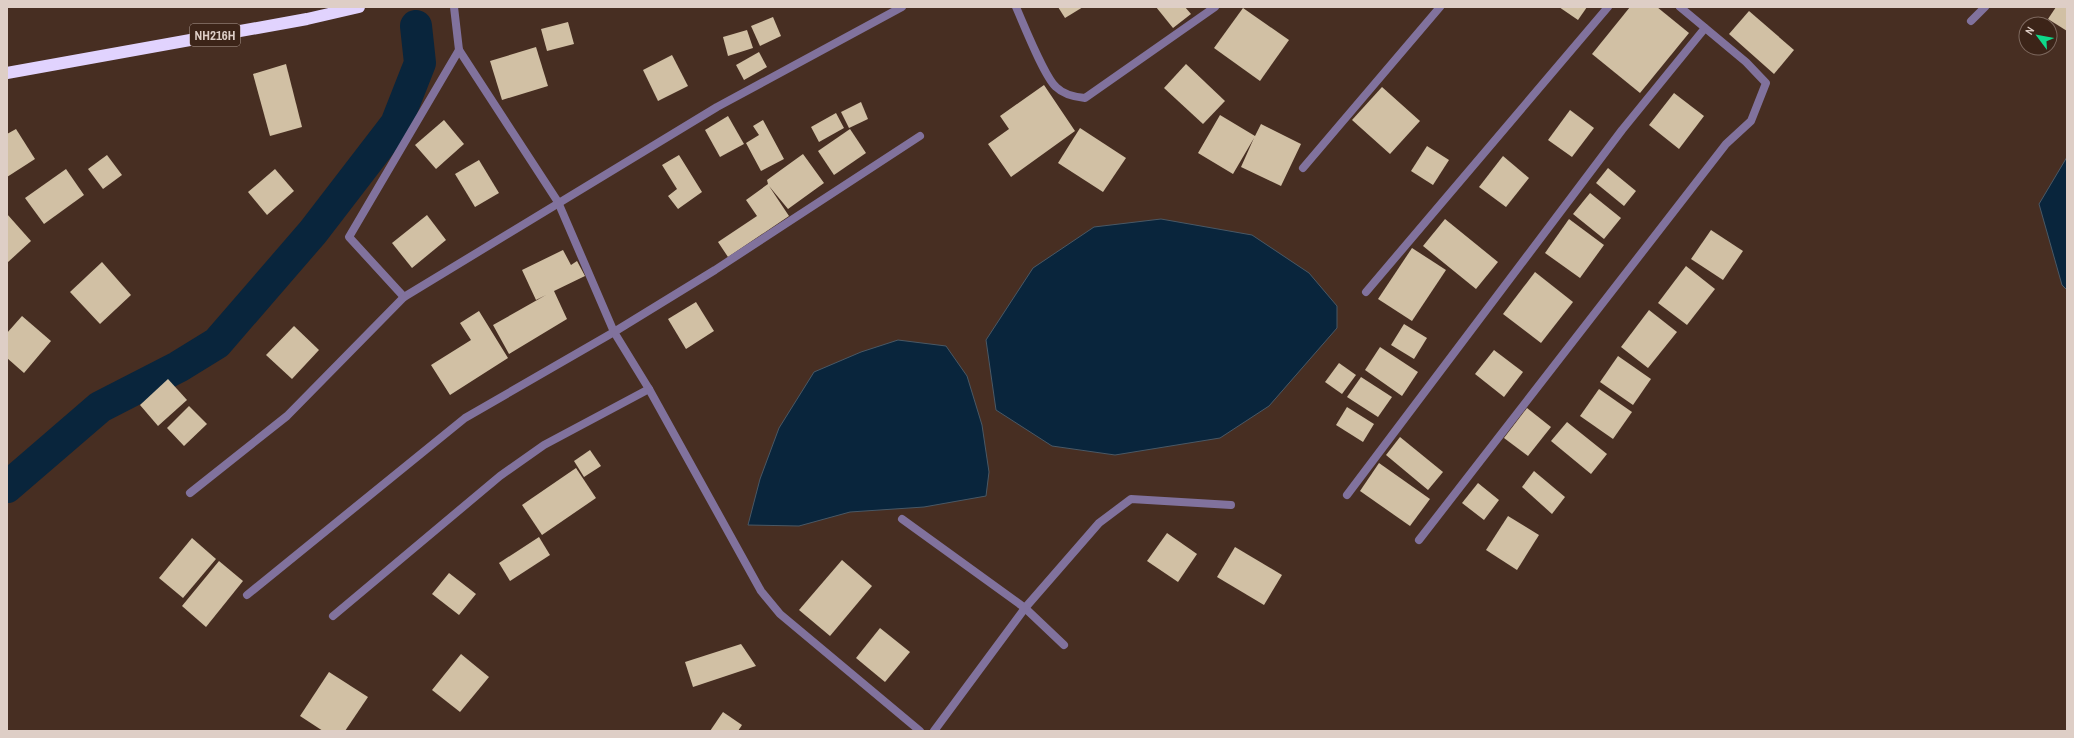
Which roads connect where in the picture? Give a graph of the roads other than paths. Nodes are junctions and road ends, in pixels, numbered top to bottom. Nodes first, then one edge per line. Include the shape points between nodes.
1 (359, 7) edge
2 (454, 7) edge
3 (902, 7) edge
4 (1016, 7) edge
5 (1215, 7) edge
6 (1440, 7) edge
7 (1608, 7) edge
8 (1680, 7) edge
9 (1985, 7) edge
10 (1971, 21) dead end
11 (1705, 28) junction
12 (460, 50) junction
13 (7, 74) edge
14 (920, 136) dead end
15 (1303, 168) dead end
16 (558, 202) junction
17 (1366, 292) dead end
18 (404, 297) junction
19 (614, 332) junction
20 (649, 389) junction
21 (190, 493) dead end
22 (1347, 495) dead end
23 (1231, 505) dead end
24 (902, 520) dead end
25 (1419, 540) dead end
26 (247, 595) dead end
27 (1025, 608) junction
28 (333, 616) dead end
29 (1064, 645) dead end
30 (920, 731) edge
31 (934, 731) edge

1 - 13 highway, NH216H via 307,19
2 - 12 street
3 - 16 street via 717,107
4 - 5 street via 1050,80 1063,92 1085,98
6 - 15 street
7 - 17 street
8 - 11 street
9 - 10 street
11 - 22 street via 1622,130
11 - 25 street via 1746,62 1766,83 1751,121 1726,144
12 - 16 street
12 - 18 street via 349,237
14 - 19 street via 715,270
16 - 18 street
16 - 19 street
18 - 21 street via 287,416
19 - 20 street
19 - 26 street via 464,418
20 - 28 street via 544,444 500,476
20 - 30 street via 760,591 780,614
23 - 27 street via 1131,499 1099,523
24 - 27 street
27 - 29 street
27 - 31 street

